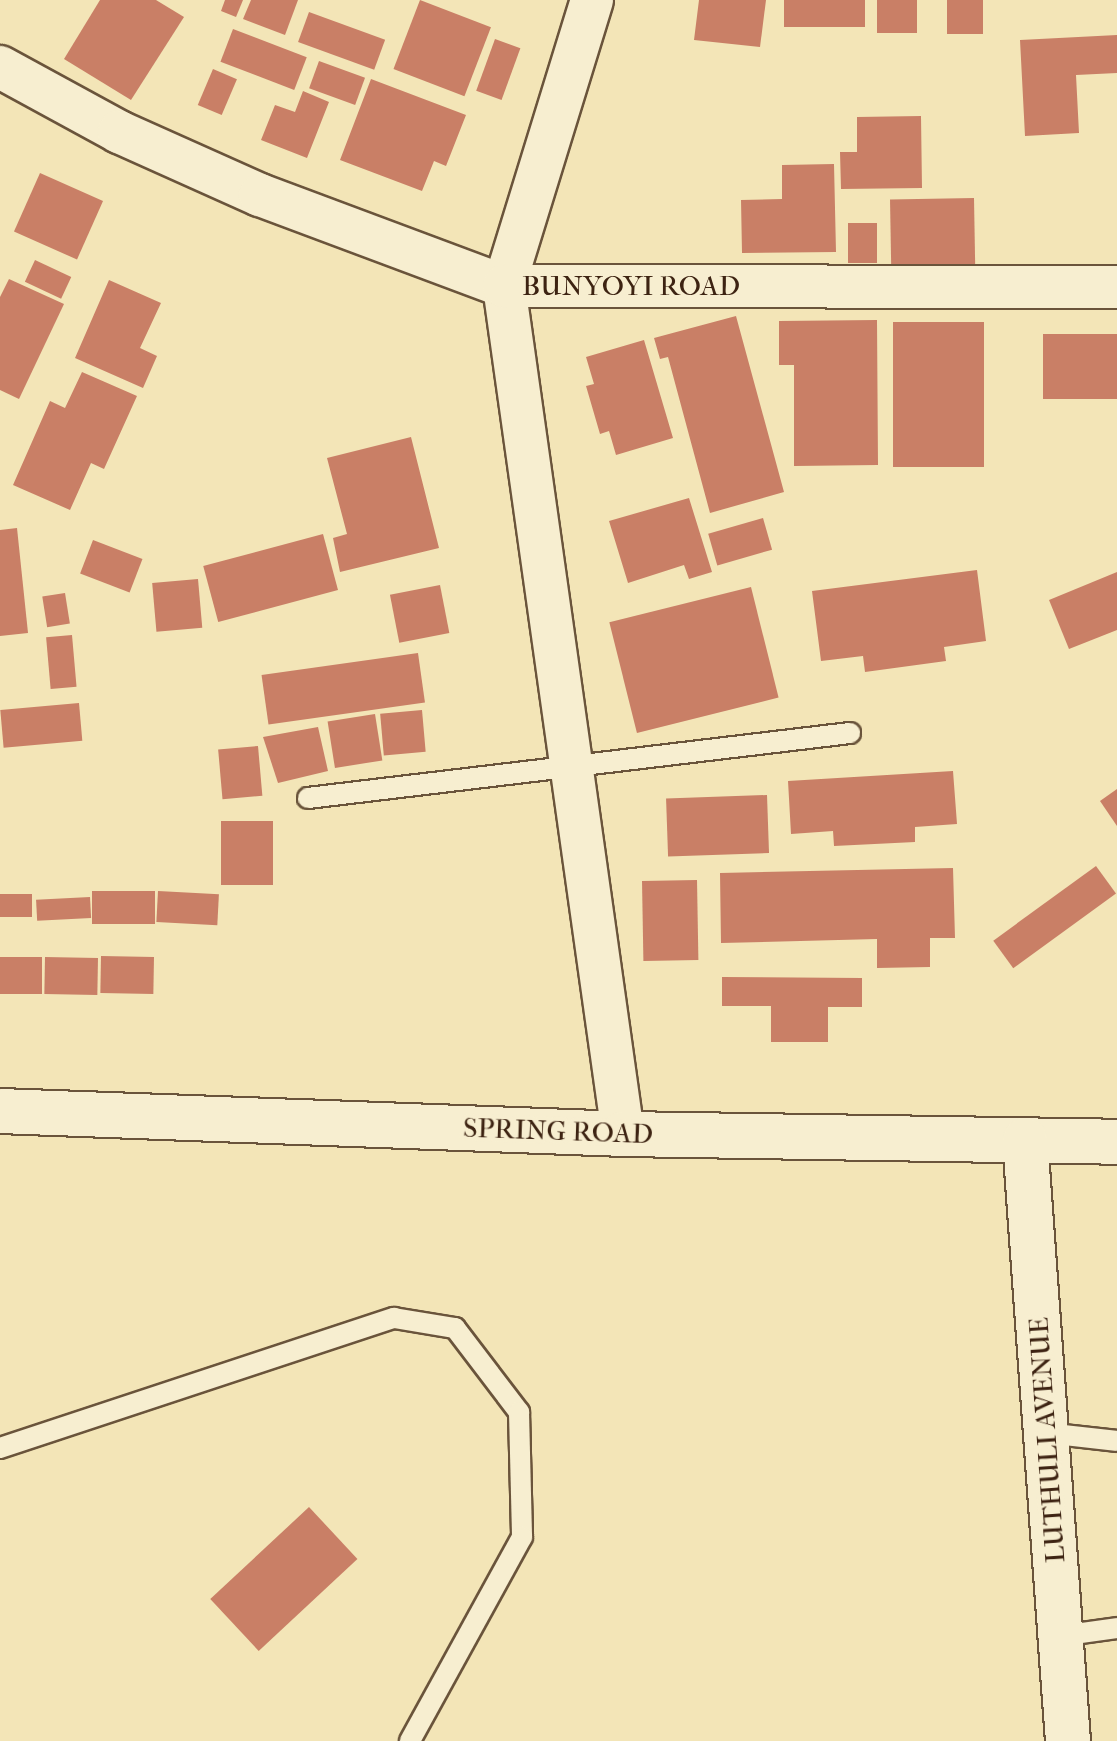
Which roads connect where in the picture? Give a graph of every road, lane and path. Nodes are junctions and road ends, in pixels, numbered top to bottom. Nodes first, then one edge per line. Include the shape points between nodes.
1 (592, 0) edge
2 (0, 67) edge
3 (504, 286) junction
4 (1117, 287) edge
5 (850, 733) dead end
6 (571, 767) junction
7 (308, 798) dead end
8 (0, 1111) edge
9 (623, 1134) junction
10 (1025, 1140) junction
11 (1117, 1142) edge
12 (1046, 1433) junction
13 (1117, 1441) edge
14 (0, 1448) edge
15 (1117, 1628) edge
16 (1060, 1636) junction
17 (410, 1741) edge
18 (1068, 1741) edge

1 - 3 street
2 - 3 street, BUNYOYI ROAD via 119,132 260,195
3 - 4 street, BUNYOYI ROAD
3 - 6 street
5 - 6 lane
6 - 7 lane
6 - 9 street
8 - 9 main road, SPRING ROAD
9 - 10 main road, SPRING ROAD
10 - 11 main road, SPRING ROAD
10 - 12 main road, LUTHULI AVENUE
12 - 13 lane
12 - 16 main road, LUTHULI AVENUE
14 - 17 lane via 394,1318 455,1328 519,1412 522,1537
15 - 16 lane
16 - 18 main road, LUTHULI AVENUE

